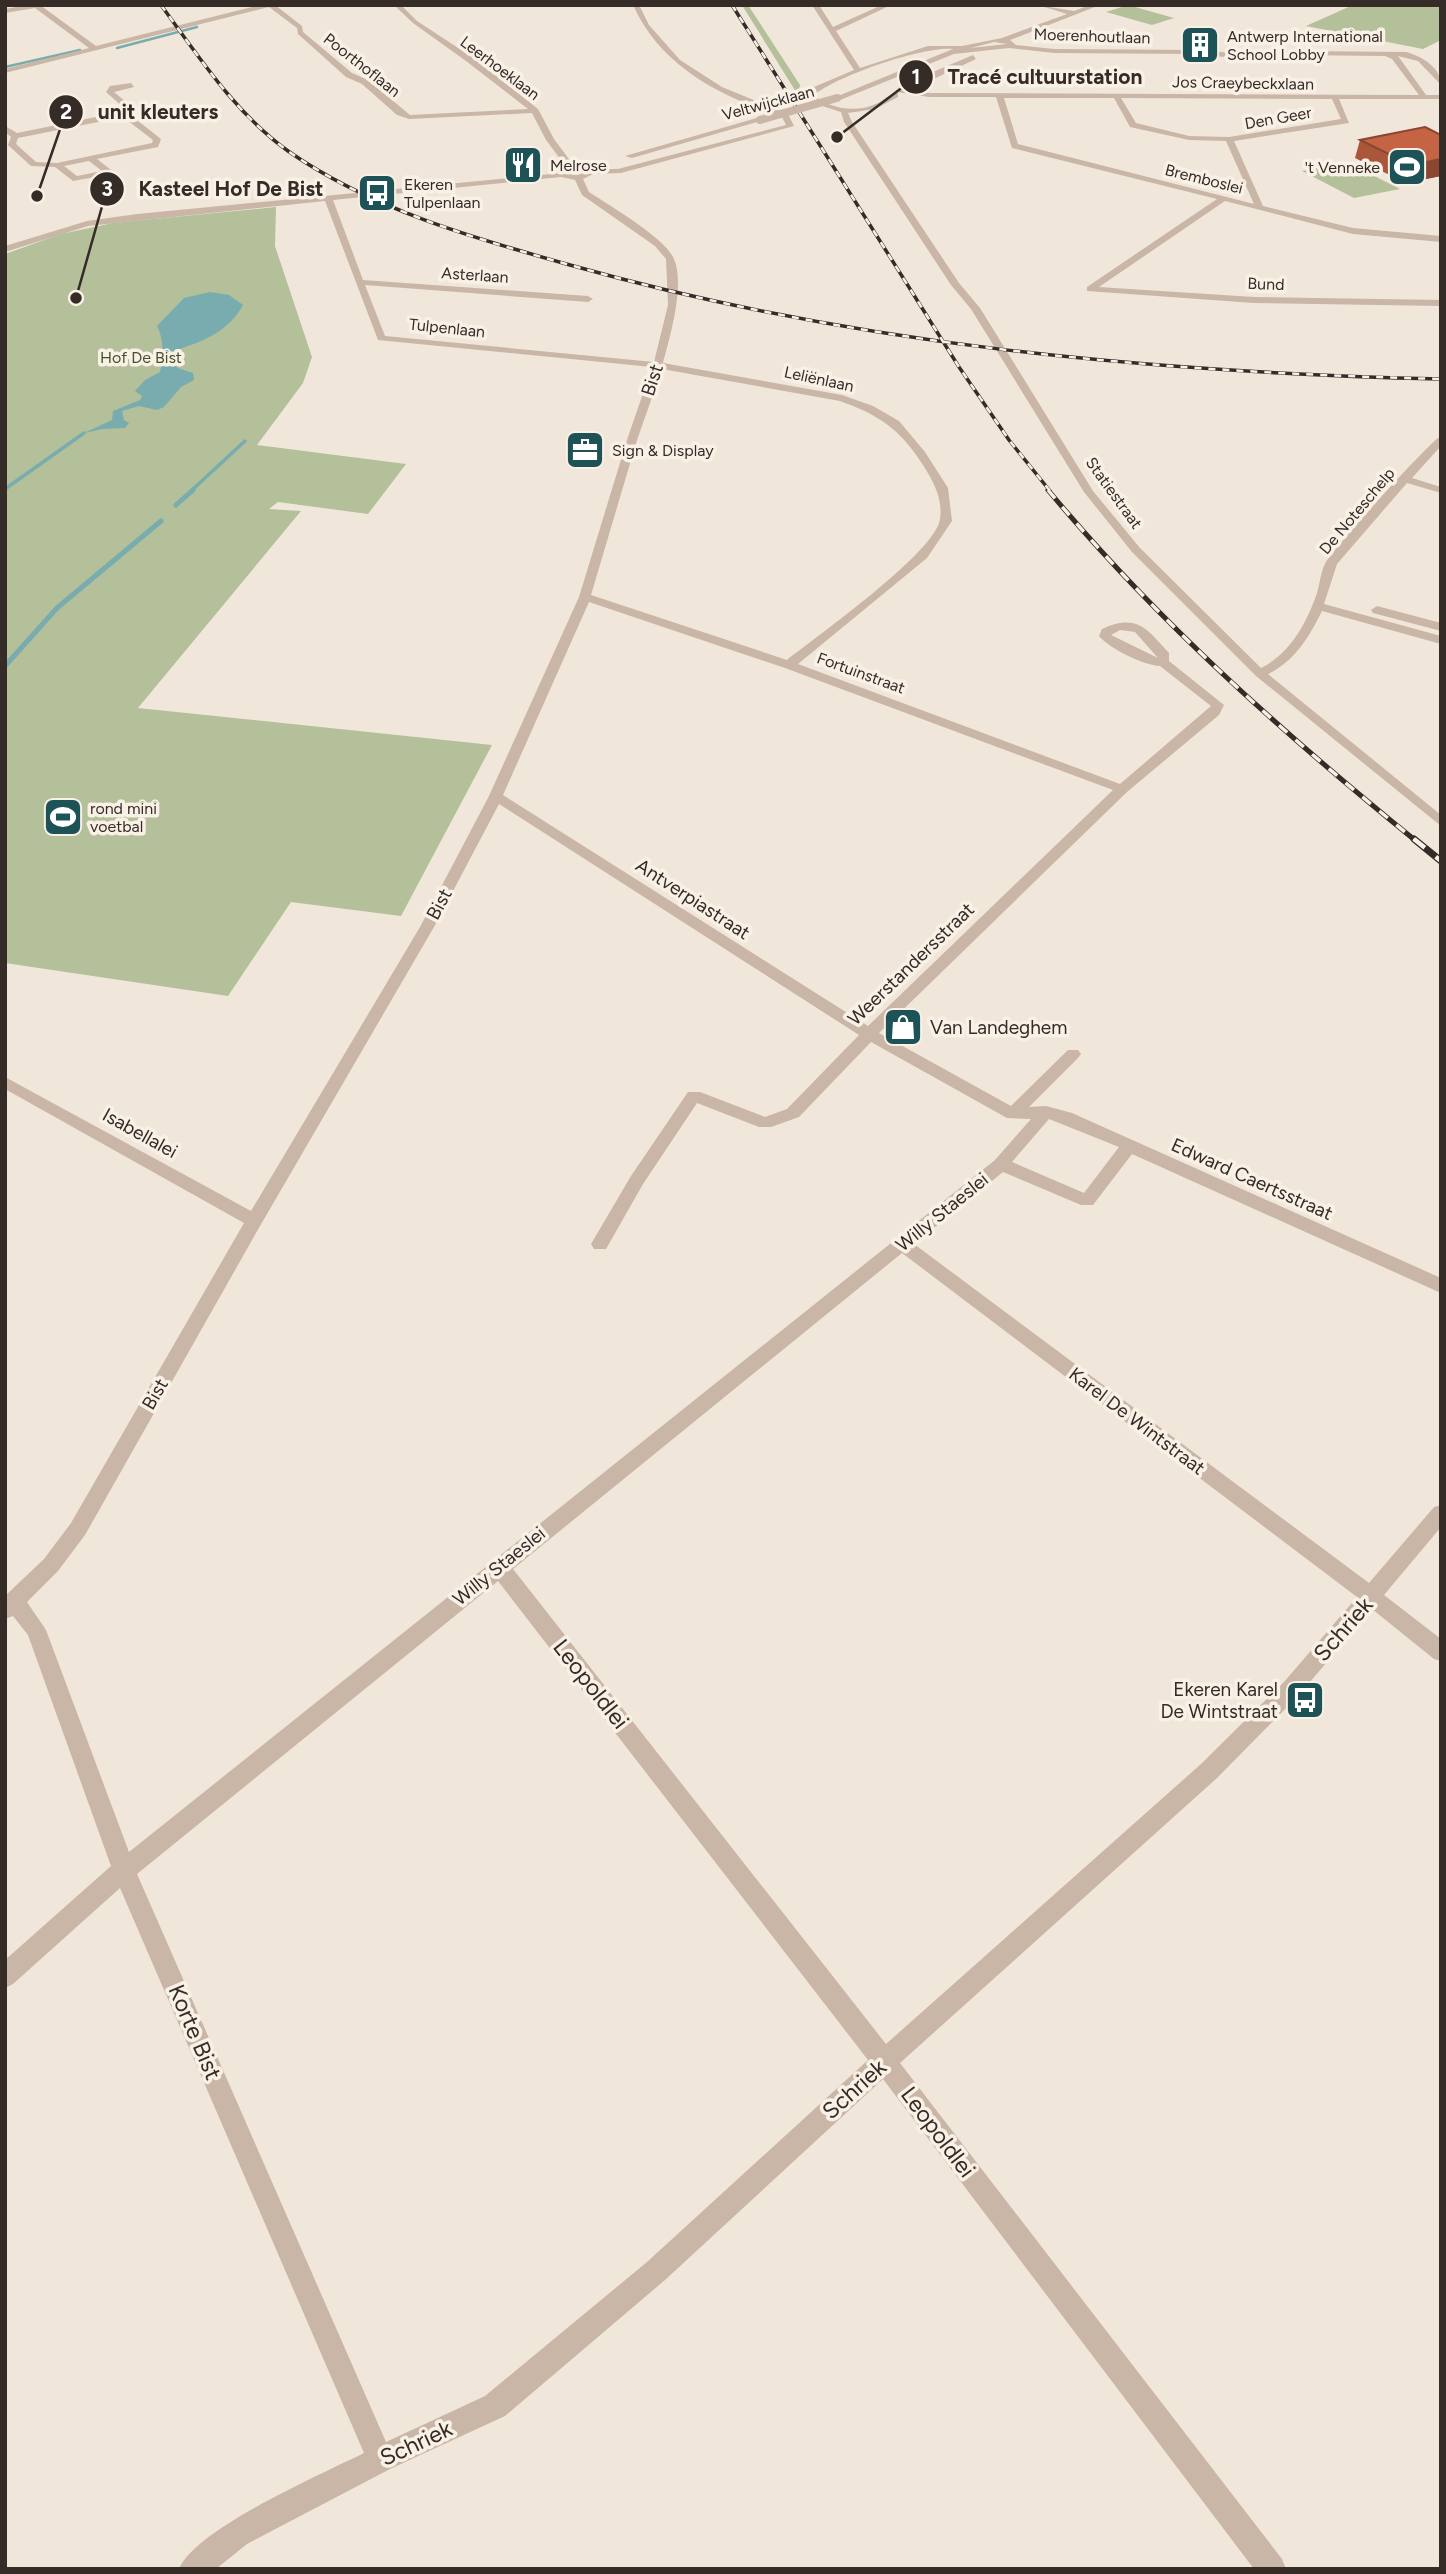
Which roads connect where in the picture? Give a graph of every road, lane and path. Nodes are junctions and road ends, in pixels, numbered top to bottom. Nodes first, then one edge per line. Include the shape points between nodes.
1 (269, 5) edge
2 (397, 5) edge
3 (636, 5) edge
4 (815, 5) edge
5 (888, 5) edge
6 (1041, 5) edge
7 (1097, 5) edge
8 (35, 6) edge
9 (5, 11) edge
10 (1073, 13) junction
11 (822, 16) junction
12 (855, 20) junction
13 (831, 31) junction
14 (1003, 40) junction
15 (983, 46) junction
16 (1012, 47) junction
17 (962, 48) junction
18 (996, 49) junction
19 (97, 50) junction
20 (950, 52) junction
21 (1380, 54) junction
22 (848, 57) junction
23 (877, 65) junction
24 (5, 71) edge
25 (859, 72) junction
26 (1441, 83) edge
27 (131, 85) dead end
28 (905, 91) junction
29 (920, 93) joint
30 (999, 95) junction
31 (1116, 95) junction
32 (1424, 97) junction
33 (1441, 97) edge
34 (1335, 98) junction
35 (535, 111) junction
36 (844, 113) junction
37 (124, 114) junction
38 (5, 128) edge
39 (11, 143) edge
40 (1230, 144) junction
41 (90, 158) junction
42 (619, 159) dead end
43 (607, 162) dead end
44 (57, 165) junction
45 (590, 170) junction
46 (574, 172) junction
47 (561, 176) junction
48 (1224, 198) junction
49 (328, 199) junction
50 (1260, 208) junction
51 (1441, 239) edge
52 (5, 249) edge
53 (359, 282) junction
54 (587, 299) dead end
55 (1439, 305) edge
56 (658, 365) junction
57 (1441, 439) edge
58 (1407, 475) junction
59 (1441, 481) edge
60 (1441, 490) edge
61 (585, 597) junction
62 (1320, 600) junction
63 (1441, 627) edge
64 (1441, 640) edge
65 (1163, 662) dead end
66 (789, 665) junction
67 (1260, 673) junction
68 (1122, 789) junction
69 (496, 796) junction
70 (1441, 822) edge
71 (869, 1034) junction
72 (1073, 1054) dead end
73 (5, 1082) edge
74 (1046, 1112) junction
75 (1013, 1114) junction
76 (1128, 1147) junction
77 (1001, 1164) junction
78 (254, 1221) junction
79 (600, 1244) dead end
80 (902, 1244) junction
81 (1441, 1286) edge
82 (1441, 1513) edge
83 (499, 1566) junction
84 (1371, 1597) junction
85 (10, 1607) edge
86 (1441, 1652) edge
87 (124, 1870) junction
88 (5, 1976) edge
89 (884, 2061) junction
90 (380, 2459) junction
91 (193, 2569) edge
92 (1272, 2569) edge

1 - 19 street
1 - 35 street, Poorthoflaan via 300,27 300,33 349,75 409,117
2 - 35 street, Leerhoeklaan
3 - 45 street, Veltwijcklaan via 645,26 694,74 739,101 785,116 790,124 618,171
4 - 11 street
5 - 12 street
6 - 10 street
7 - 10 street, Veltwijcklaan
8 - 9 street
8 - 19 street
10 - 14 street, Veltwijcklaan
11 - 12 street
11 - 13 street
12 - 13 street
13 - 22 street
14 - 15 street, Veltwijcklaan via 986,40
14 - 16 street via 1013,43
15 - 17 street, Veltwijcklaan
15 - 18 street, Veltwijcklaan
15 - 20 street, Veltwijcklaan
16 - 18 street, Veltwijcklaan
16 - 21 street, Moerenhoutlaan via 1215,55
17 - 20 street, Veltwijcklaan
17 - 23 street via 927,48
18 - 28 street, Veltwijcklaan via 964,59
19 - 24 street
20 - 42 street, Veltwijcklaan, bridge via 837,98
21 - 26 street, Moerenhoutlaan via 1421,59
21 - 32 street via 1395,57
22 - 23 street
22 - 25 street
23 - 25 street
25 - 36 street via 810,95
27 - 37 street via 110,92 127,106
28 - 29 street, Veltwijcklaan
28 - 36 street, Veltwijcklaan via 877,106
29 - 30 street, Jos Craeybeckxlaan
30 - 31 street, Jos Craeybeckxlaan
30 - 48 street, Bremboslei via 1015,146
31 - 34 street, Jos Craeybeckxlaan
31 - 40 street, Den Geer via 1133,125
32 - 33 street, Jos Craeybeckxlaan
32 - 34 street, Jos Craeybeckxlaan
34 - 40 street, Den Geer via 1346,121
35 - 46 street, Leerhoeklaan
36 - 67 street, Statiestraat via 975,308 1103,512
37 - 39 street
37 - 41 street via 158,139 155,145
38 - 39 street
39 - 44 street via 34,164
40 - 50 street
41 - 44 street
41 - 44 street via 108,172 76,179
43 - 45 street, Veltwijcklaan
45 - 46 street
45 - 46 street, Veltwijcklaan
46 - 47 street, Veltwijcklaan
46 - 47 street via 562,169
46 - 56 street, Bist via 585,193 658,244 670,258 673,305
47 - 49 street, Veltwijcklaan
48 - 50 street, Bremboslei
48 - 55 street, Bund via 1090,289
49 - 52 street, Veltwijcklaan via 87,224
49 - 53 street, Tulpenlaan
50 - 51 street, Bremboslei via 1353,231
53 - 54 street, Asterlaan
53 - 56 street, Tulpenlaan via 381,338
56 - 61 street, Bist
56 - 66 street, Leliënlaan via 842,398 869,408 895,423 943,488 946,521 923,556
57 - 58 street, De Noteschelp
58 - 59 street
58 - 60 street
58 - 62 street, De Noteschelp via 1331,563
61 - 66 street, Fortuinstraat
61 - 69 street, Bist
62 - 63 street
62 - 64 street
62 - 67 street, De Noteschelp via 1299,642 1282,662
65 - 68 street, Weerstandersstraat via 1218,705
66 - 68 street, Fortuinstraat
67 - 70 street, Statiestraat
68 - 71 street, Weerstandersstraat
69 - 71 street, Antverpiastraat
69 - 78 street, Bist via 427,927
71 - 75 street, Antverpiastraat
71 - 79 street, Weerstandersstraat via 793,1113 765,1123 694,1096
72 - 75 street
73 - 78 street, Isabellalei
74 - 75 street
74 - 76 street, Edward Caertsstraat
74 - 77 street, Willy Staeslei
76 - 77 street, Willy Staeslei via 1087,1201
76 - 81 street, Edward Caertsstraat
77 - 80 street, Willy Staeslei
78 - 85 street, Bist via 78,1529
80 - 83 street, Willy Staeslei
80 - 84 street, Karel De Wintstraat
82 - 84 street, Schriek
83 - 87 street, Willy Staeslei
83 - 89 street, Leopoldlei
84 - 86 street, Karel De Wintstraat
84 - 89 street, Schriek via 1292,1689 1209,1772
85 - 87 street, Korte Bist via 36,1630
87 - 88 street, Willy Staeslei
87 - 90 street, Korte Bist
89 - 90 street, Schriek via 656,2271 495,2406
89 - 92 street, Leopoldlei
90 - 91 street, Schriek via 237,2534

